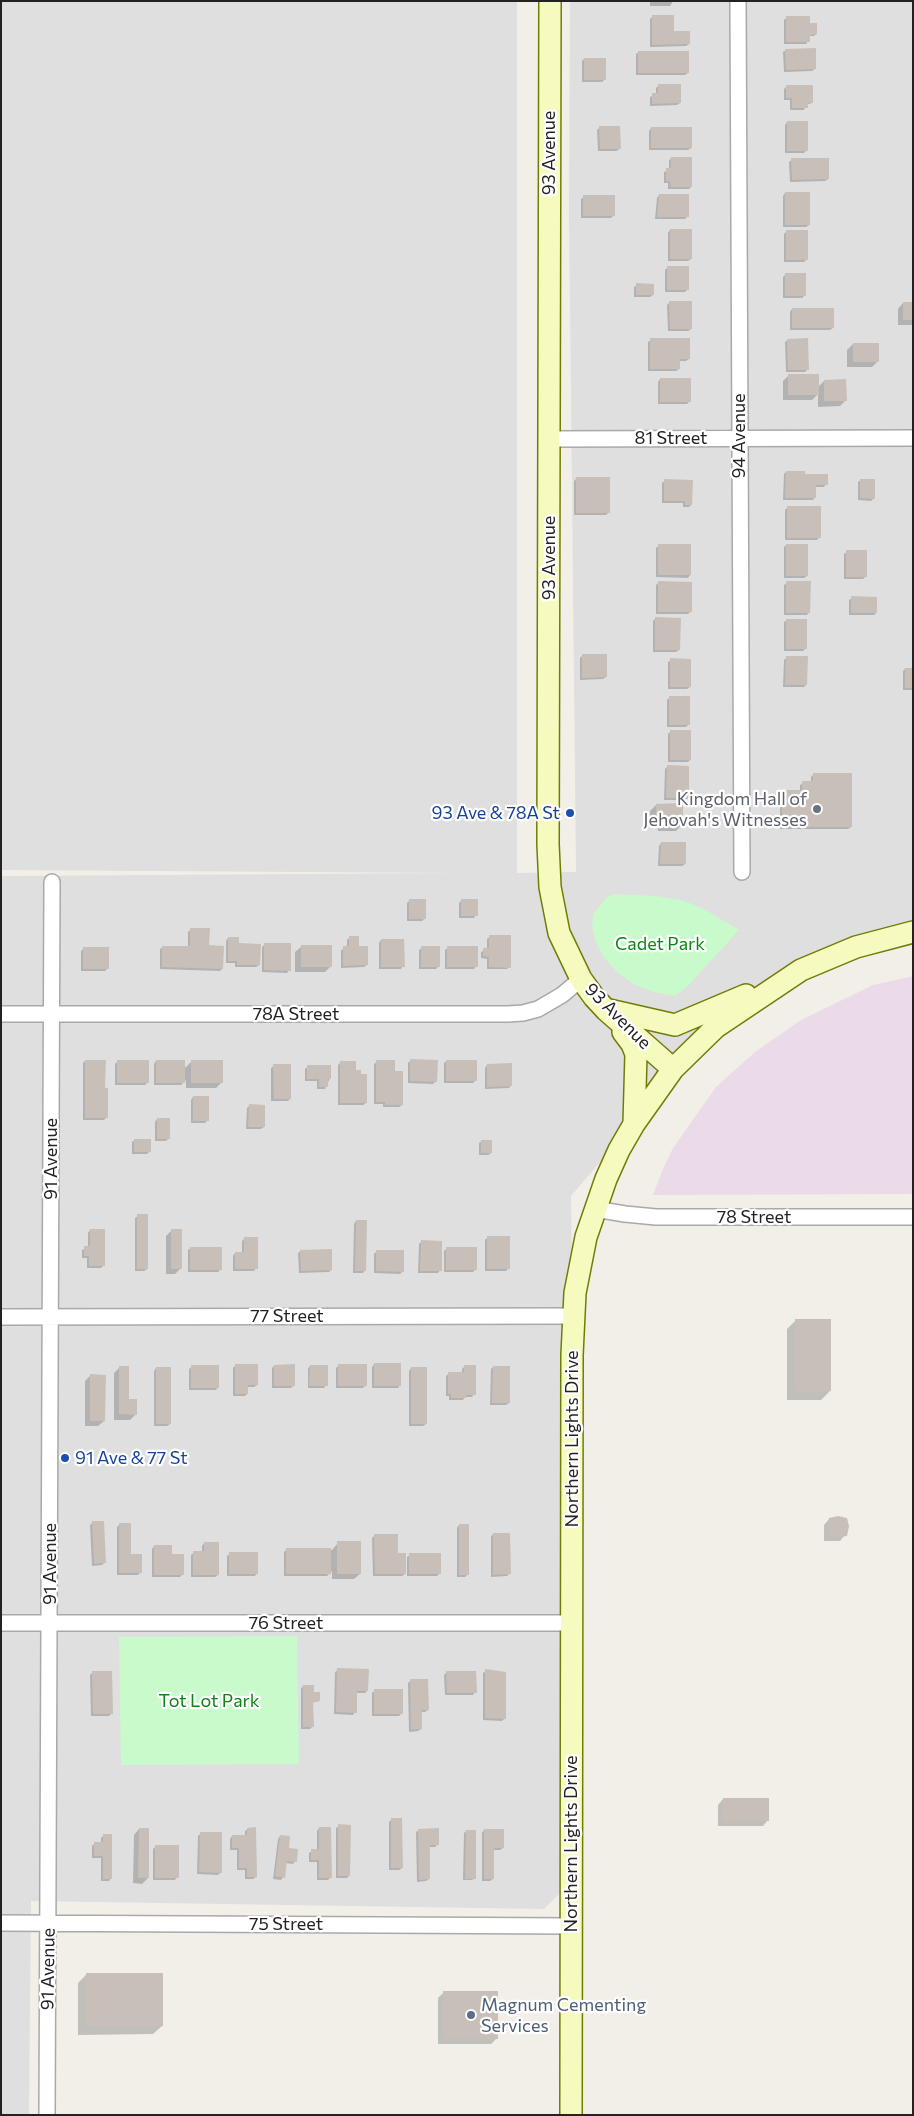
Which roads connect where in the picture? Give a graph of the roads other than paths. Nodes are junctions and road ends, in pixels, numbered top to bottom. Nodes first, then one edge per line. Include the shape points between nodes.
1 (550, 1) edge
2 (738, 1) edge
3 (739, 438) junction
4 (913, 438) edge
5 (549, 439) junction
6 (742, 872) dead end
7 (52, 882) dead end
8 (913, 932) edge
9 (786, 978) junction
10 (581, 979) junction
11 (606, 1010) junction
12 (1, 1014) edge
13 (51, 1014) junction
14 (673, 1068) junction
15 (634, 1124) junction
16 (595, 1209) junction
17 (913, 1217) edge
18 (573, 1316) junction
19 (1, 1317) edge
20 (51, 1317) junction
21 (1, 1622) edge
22 (50, 1623) junction
23 (571, 1623) junction
24 (1, 1923) edge
25 (48, 1923) junction
26 (571, 1926) junction
27 (47, 2115) edge
28 (571, 2115) edge

1 - 5 main road, 93 Avenue
2 - 3 street, 94 Avenue
3 - 4 street, 81 Street
3 - 5 street, 81 Street
3 - 6 street, 94 Avenue
5 - 10 main road, 93 Avenue via 550,887 559,933
7 - 13 street, 91 Avenue
8 - 9 main road, Northern Lights Drive via 856,947
9 - 11 main road via 675,1025
9 - 14 main road, Northern Lights Drive via 716,1027
10 - 11 main road, 93 Avenue
10 - 13 street, 78A Street via 562,995 538,1009 523,1013
11 - 14 main road, 93 Avenue
11 - 15 main road via 636,1054
12 - 13 street, 78A Street
13 - 20 street, 91 Avenue
14 - 15 main road, Northern Lights Drive
15 - 16 main road, Northern Lights Drive via 619,1150
16 - 17 street, 78 Street via 656,1217
16 - 18 main road, Northern Lights Drive via 582,1252
18 - 20 street, 77 Street
18 - 23 main road, Northern Lights Drive
19 - 20 street, 77 Street
20 - 22 street, 91 Avenue
21 - 22 street, 76 Street
22 - 23 street, 76 Street
22 - 25 street, 91 Avenue
23 - 26 main road, Northern Lights Drive
24 - 25 street, 75 Street
25 - 26 street, 75 Street
25 - 27 street, 91 Avenue
26 - 28 main road, Northern Lights Drive

